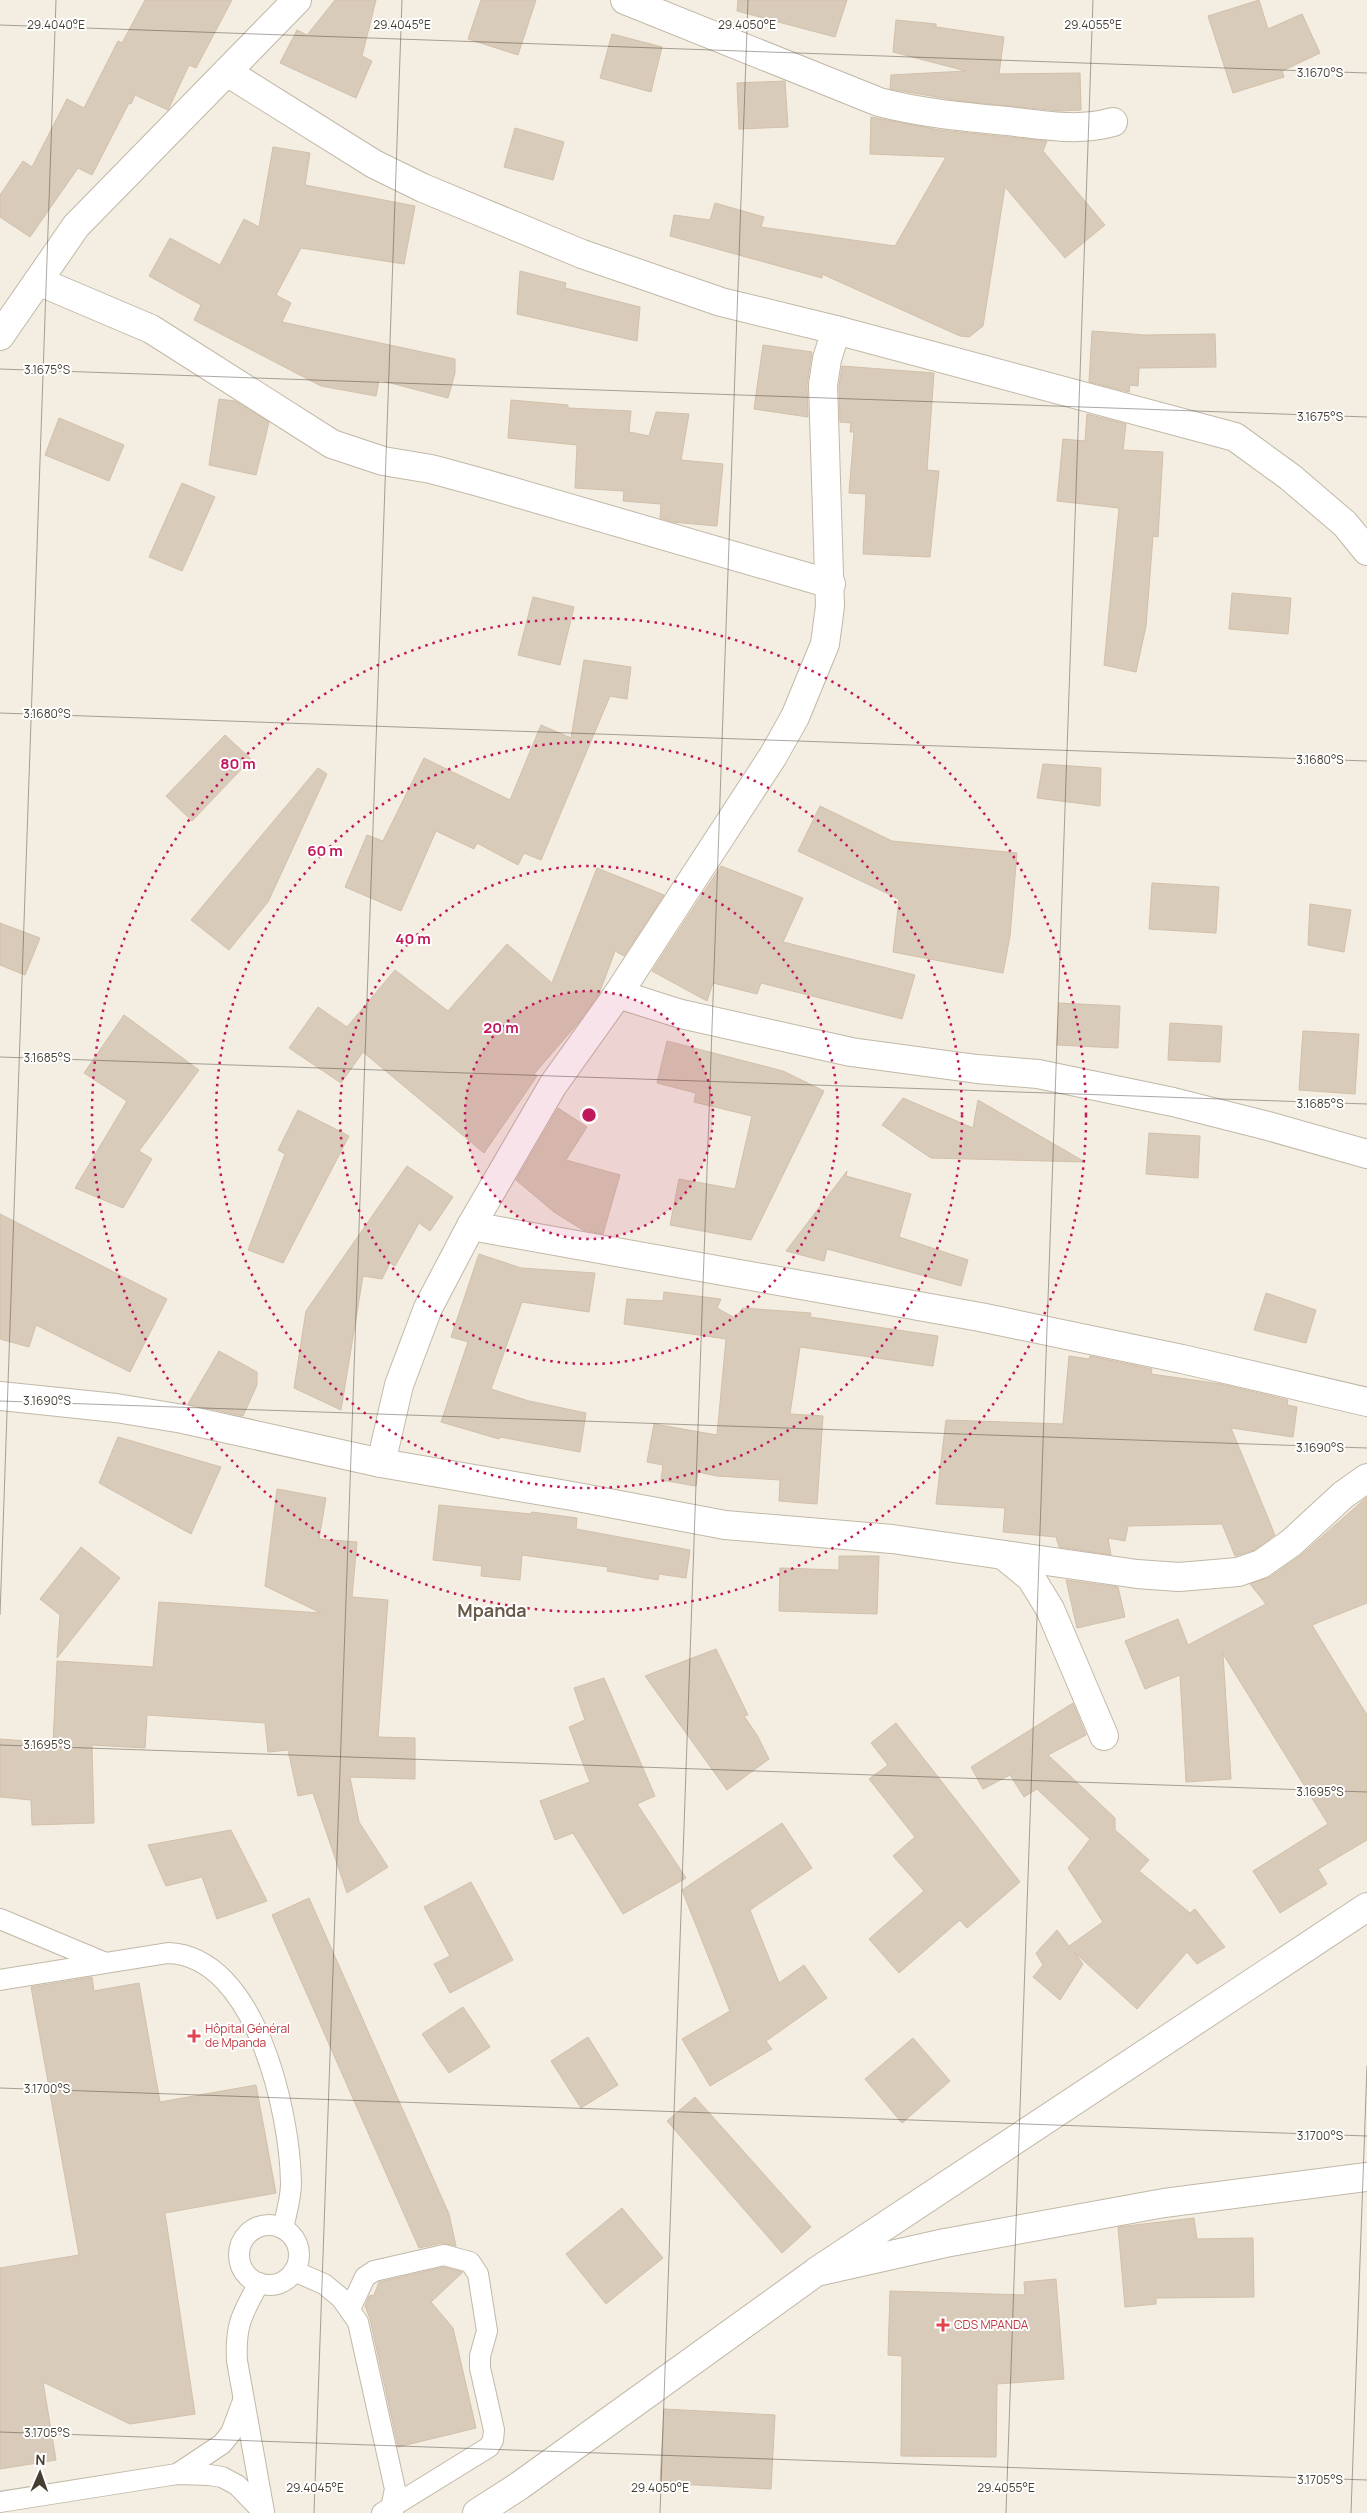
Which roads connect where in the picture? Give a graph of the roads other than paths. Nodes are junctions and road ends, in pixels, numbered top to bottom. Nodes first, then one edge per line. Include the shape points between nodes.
1 (297, 0) edge
2 (625, 0) edge
3 (227, 72) junction
4 (1113, 122) dead end
5 (38, 282) junction
6 (836, 330) junction
7 (0, 336) edge
8 (1367, 551) edge
9 (831, 584) junction
10 (618, 994) junction
11 (1367, 1154) edge
12 (471, 1226) junction
13 (0, 1396) edge
14 (1367, 1402) edge
15 (381, 1463) junction
16 (1367, 1478) edge
17 (1003, 1555) junction
18 (1104, 1736) dead end
19 (1367, 1907) edge
20 (0, 1919) edge
21 (103, 1962) junction
22 (0, 1980) edge
23 (1367, 2177) edge
24 (283, 2228) junction
25 (294, 2271) junction
26 (816, 2272) junction
27 (259, 2283) junction
28 (350, 2309) junction
29 (244, 2401) junction
30 (177, 2474) junction
31 (0, 2502) edge
32 (389, 2511) edge
33 (264, 2512) edge
34 (477, 2513) edge

1 - 3 street
2 - 4 street via 879,102 909,110 1059,127 1092,128
3 - 5 street via 76,226
3 - 6 street via 374,164 423,188 600,261 721,302
5 - 7 street
5 - 9 street via 151,329 332,444 383,461 431,468
6 - 8 street via 1235,438 1290,477 1346,524
6 - 9 street via 826,358 823,385
9 - 10 street via 825,644 795,717
10 - 11 street via 681,1014 851,1052 948,1066 1038,1074 1173,1102
10 - 12 street via 553,1085
12 - 14 street via 989,1319
12 - 15 street via 428,1308 408,1359
13 - 15 street via 116,1408 183,1419
15 - 17 street via 725,1525 892,1539
16 - 17 street via 1343,1495 1291,1543 1262,1564 1238,1572 1180,1577
17 - 18 street via 1032,1578 1050,1609
19 - 26 street
20 - 21 lane
21 - 22 lane
21 - 24 lane via 145,1955 182,1954 198,1959 214,1970 235,1996 258,2031 280,2096 291,2183
23 - 26 street via 1164,2203 945,2243
24 - 25 lane via 296,2242 298,2262
24 - 27 lane via 268,2226 254,2229 242,2244 239,2254 244,2272
25 - 27 lane via 279,2283
25 - 28 lane via 324,2284
26 - 34 street
27 - 29 lane via 240,2317 235,2338
28 - 32 lane via 358,2322 395,2489
28 - 32 lane via 365,2277 374,2271 444,2255 470,2262 478,2274 487,2331 480,2368 494,2430 493,2440 489,2447
29 - 30 lane via 231,2433 222,2444
29 - 33 lane
30 - 31 lane
30 - 33 lane via 222,2477 237,2485

